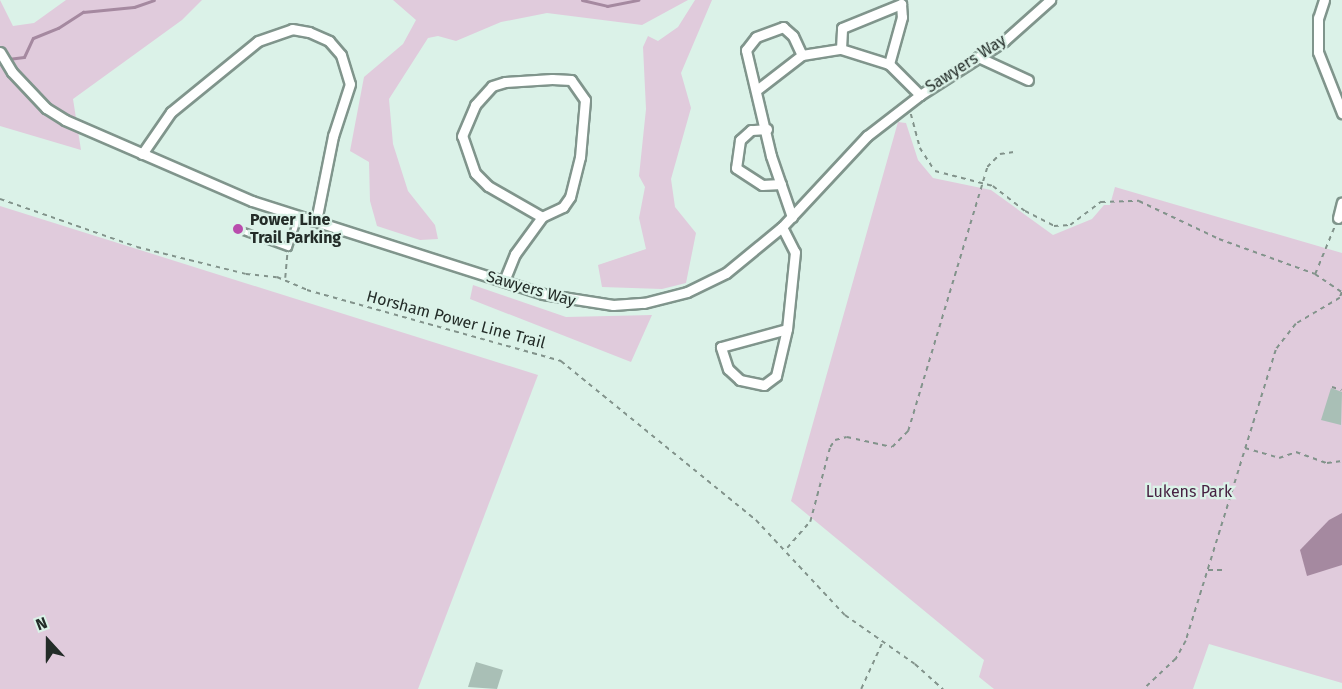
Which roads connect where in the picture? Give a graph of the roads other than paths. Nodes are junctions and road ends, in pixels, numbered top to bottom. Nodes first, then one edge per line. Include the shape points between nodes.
1 (1050, 0) edge
2 (1324, 0) edge
3 (841, 49) junction
4 (0, 52) edge
5 (802, 56) junction
6 (978, 57) junction
7 (889, 64) junction
8 (1028, 80) dead end
9 (758, 89) junction
10 (920, 95) junction
11 (1342, 113) edge
12 (767, 129) junction
13 (142, 154) junction
14 (781, 184) junction
15 (1342, 202) edge
16 (298, 216) junction
17 (542, 217) junction
18 (792, 217) junction
19 (1338, 218) road end
20 (316, 221) junction
21 (782, 227) junction
22 (238, 229) dead end
23 (504, 281) junction
24 (787, 329) junction

1 - 6 street, Sawyers Way via 1004,41
2 - 11 street via 1318,18 1318,52
3 - 5 street
3 - 7 street
3 - 7 street via 842,28 901,4 902,17
4 - 13 street, Sawyers Way via 12,72 55,114
5 - 9 street
5 - 9 street via 793,36 783,27 756,37 746,50 748,69
6 - 8 street
6 - 10 street, Sawyers Way
7 - 10 street
9 - 12 street
10 - 18 street, Sawyers Way via 867,136
12 - 14 street
12 - 14 street via 751,130 740,140 736,168 762,186
13 - 16 street, Sawyers Way via 252,201
13 - 20 street via 171,112 258,41 292,29 309,32 329,41 341,55 350,84 333,136
14 - 18 street
15 - 19 street
16 - 20 street, Sawyers Way
16 - 22 lane via 288,247
17 - 17 street via 563,207 570,197 580,157 585,100 571,81 506,82 492,87 475,105 462,136 463,149 475,173 488,186
17 - 23 street via 515,254
18 - 21 street, Sawyers Way
20 - 23 street, Sawyers Way
21 - 23 street, Sawyers Way via 726,273 687,292 644,303 582,303
21 - 24 street via 795,252
24 - 24 street via 776,376 764,385 740,380 728,369 721,347

